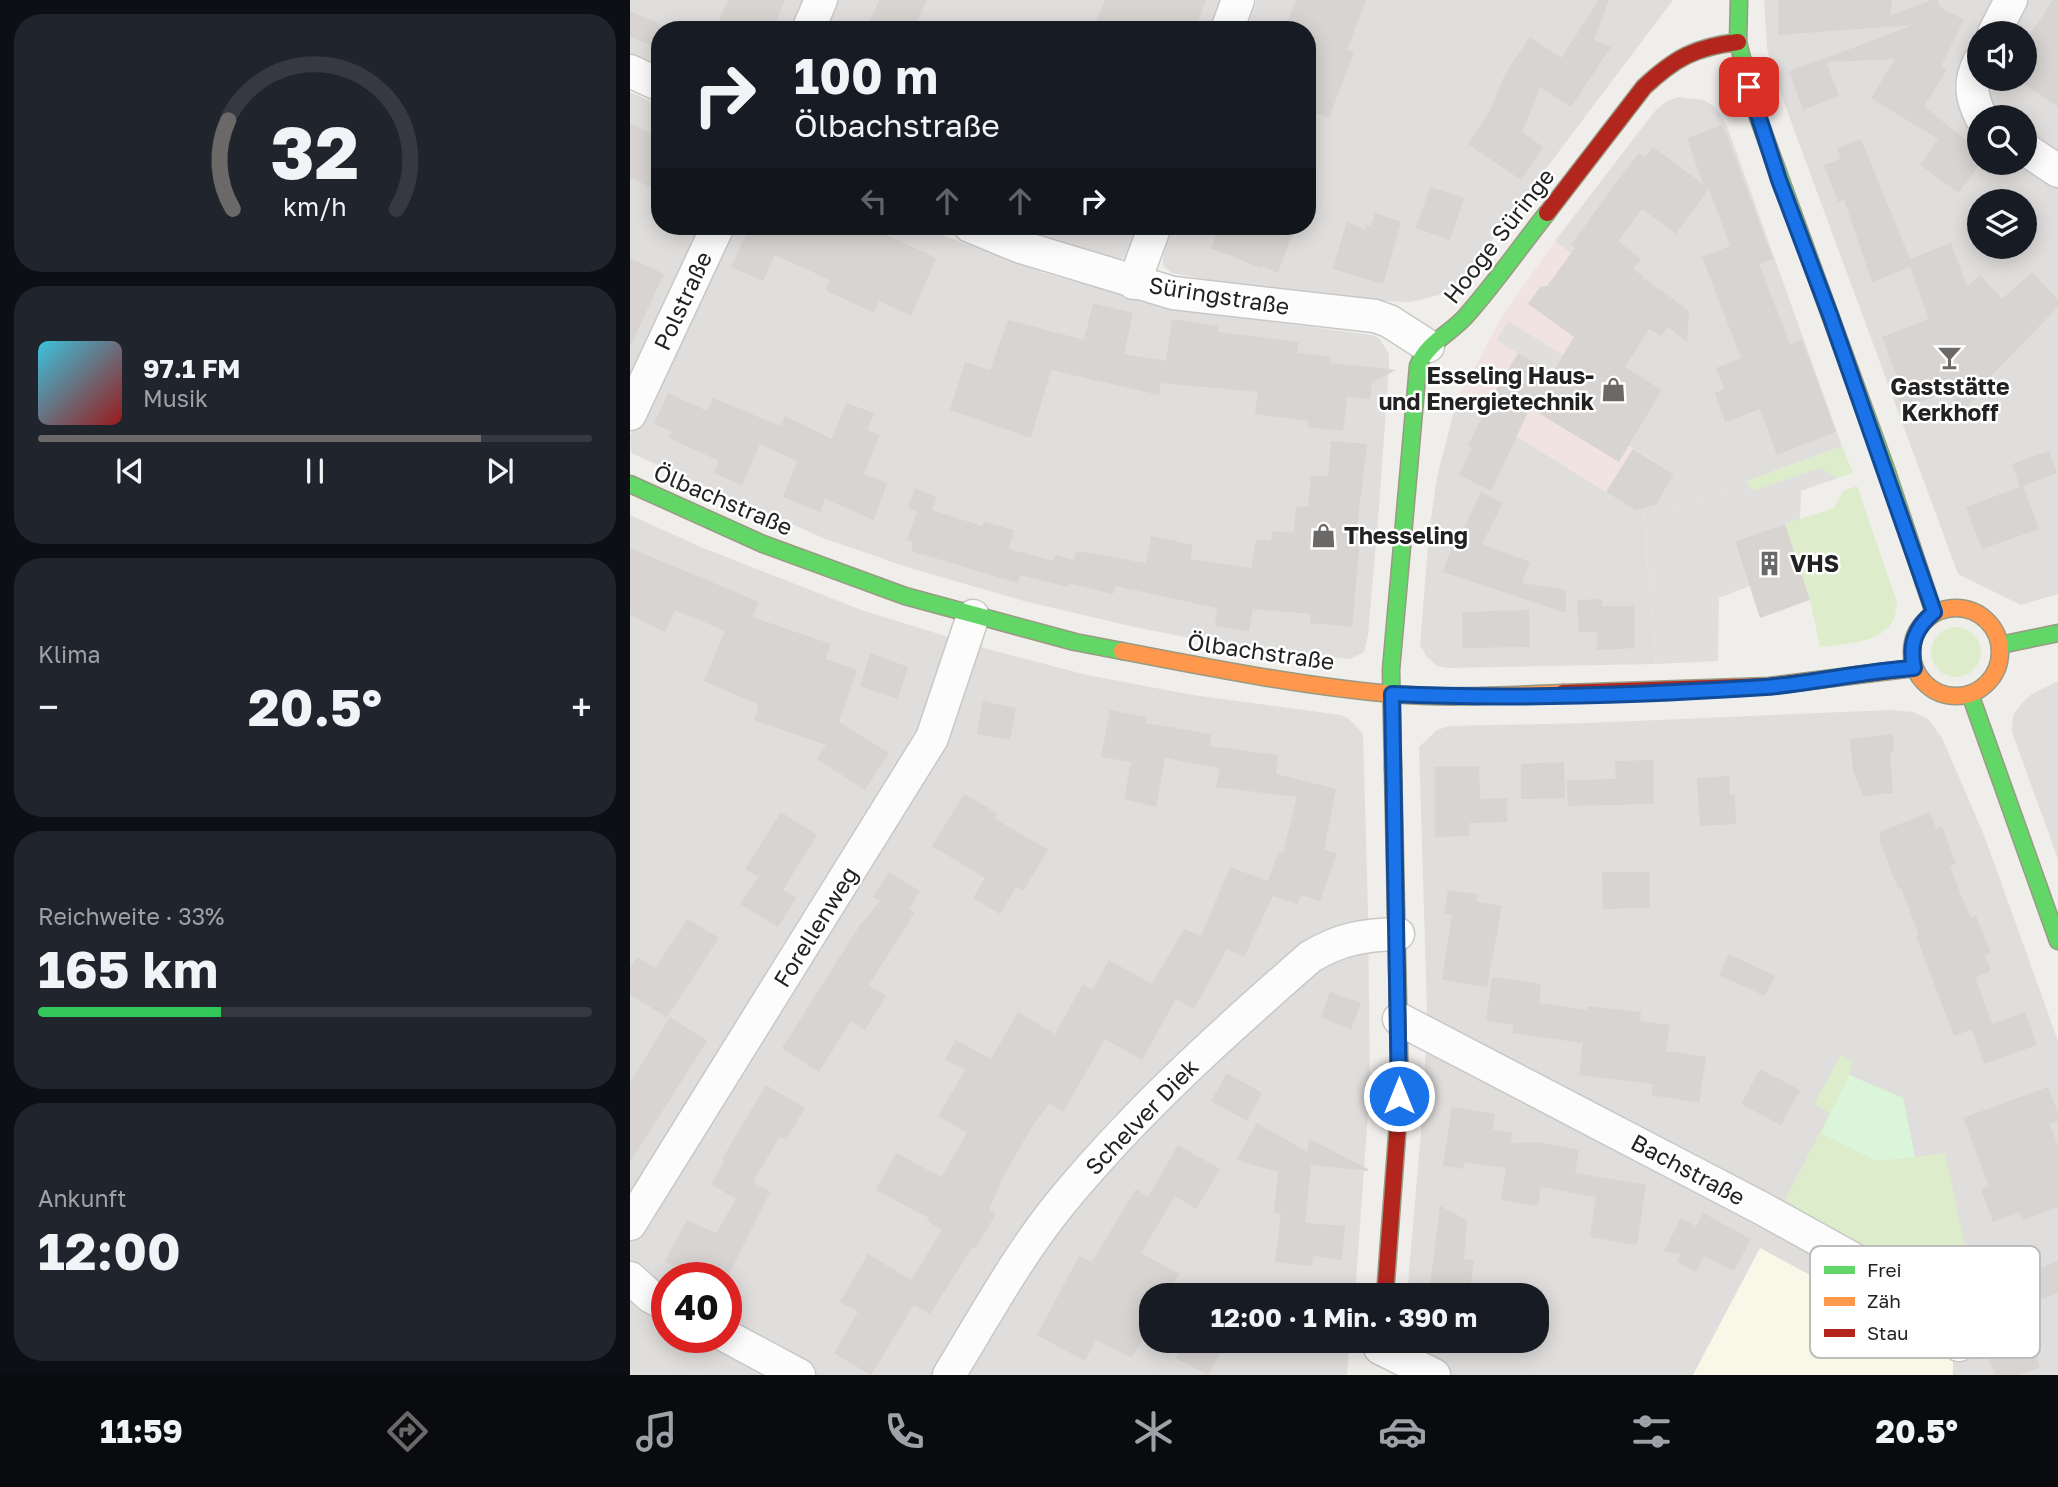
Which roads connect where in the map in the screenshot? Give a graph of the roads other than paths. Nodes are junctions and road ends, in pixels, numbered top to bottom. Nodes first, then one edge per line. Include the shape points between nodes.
1 (821, 0) edge
2 (1238, 0) edge
3 (1739, 0) edge
4 (2011, 0) edge
5 (812, 21) edge
6 (1230, 21) edge
7 (2000, 21) edge
8 (1738, 42) junction
9 (630, 71) edge
10 (651, 81) edge
11 (2037, 157) edge
12 (2058, 170) edge
13 (714, 235) edge
14 (992, 235) edge
15 (1152, 235) edge
16 (1134, 283) junction
17 (1428, 346) junction
18 (630, 414) edge
19 (630, 484) edge
20 (1934, 612) junction
21 (973, 616) junction
22 (2058, 633) edge
23 (2000, 645) junction
24 (1914, 668) junction
25 (1392, 694) junction
26 (1970, 694) junction
27 (1398, 934) junction
28 (2058, 941) edge
29 (1399, 1019) junction
30 (630, 1224) edge
31 (1830, 1246) edge
32 (630, 1278) edge
33 (1386, 1283) edge
34 (651, 1297) edge
35 (742, 1345) edge
36 (1379, 1354) edge
37 (799, 1375) edge
38 (949, 1375) edge
39 (1434, 1375) edge

1 - 5 street
2 - 6 street
3 - 8 street
4 - 7 street
8 - 17 street, Hooge Süringe via 1706,46 1674,59 1644,87 1468,314 1454,330
8 - 20 street via 1779,180
9 - 10 street
11 - 12 street
13 - 18 street, Polstraße
14 - 16 street, Süringstraße
15 - 16 street
16 - 17 street, Süringstraße via 1173,293 1375,317
17 - 25 street via 1418,366
19 - 21 street, Ölbachstraße via 842,574
20 - 23 street via 1955,608 1976,612 1988,620
20 - 24 street via 1916,631
21 - 25 street, Ölbachstraße via 1154,659
21 - 30 street, Forellenweg via 932,738
22 - 23 street
23 - 26 street via 1994,675
24 - 25 street, Ölbachstraße via 1698,690 1517,696
24 - 26 street via 1922,680 1944,694
25 - 27 street
26 - 28 street
27 - 29 street
27 - 38 street, Schelver Diek via 1333,943 1310,957 1173,1082 1058,1206
29 - 31 street, Bachstraße
29 - 33 street via 1397,1160
32 - 34 street
35 - 37 street
36 - 39 street

